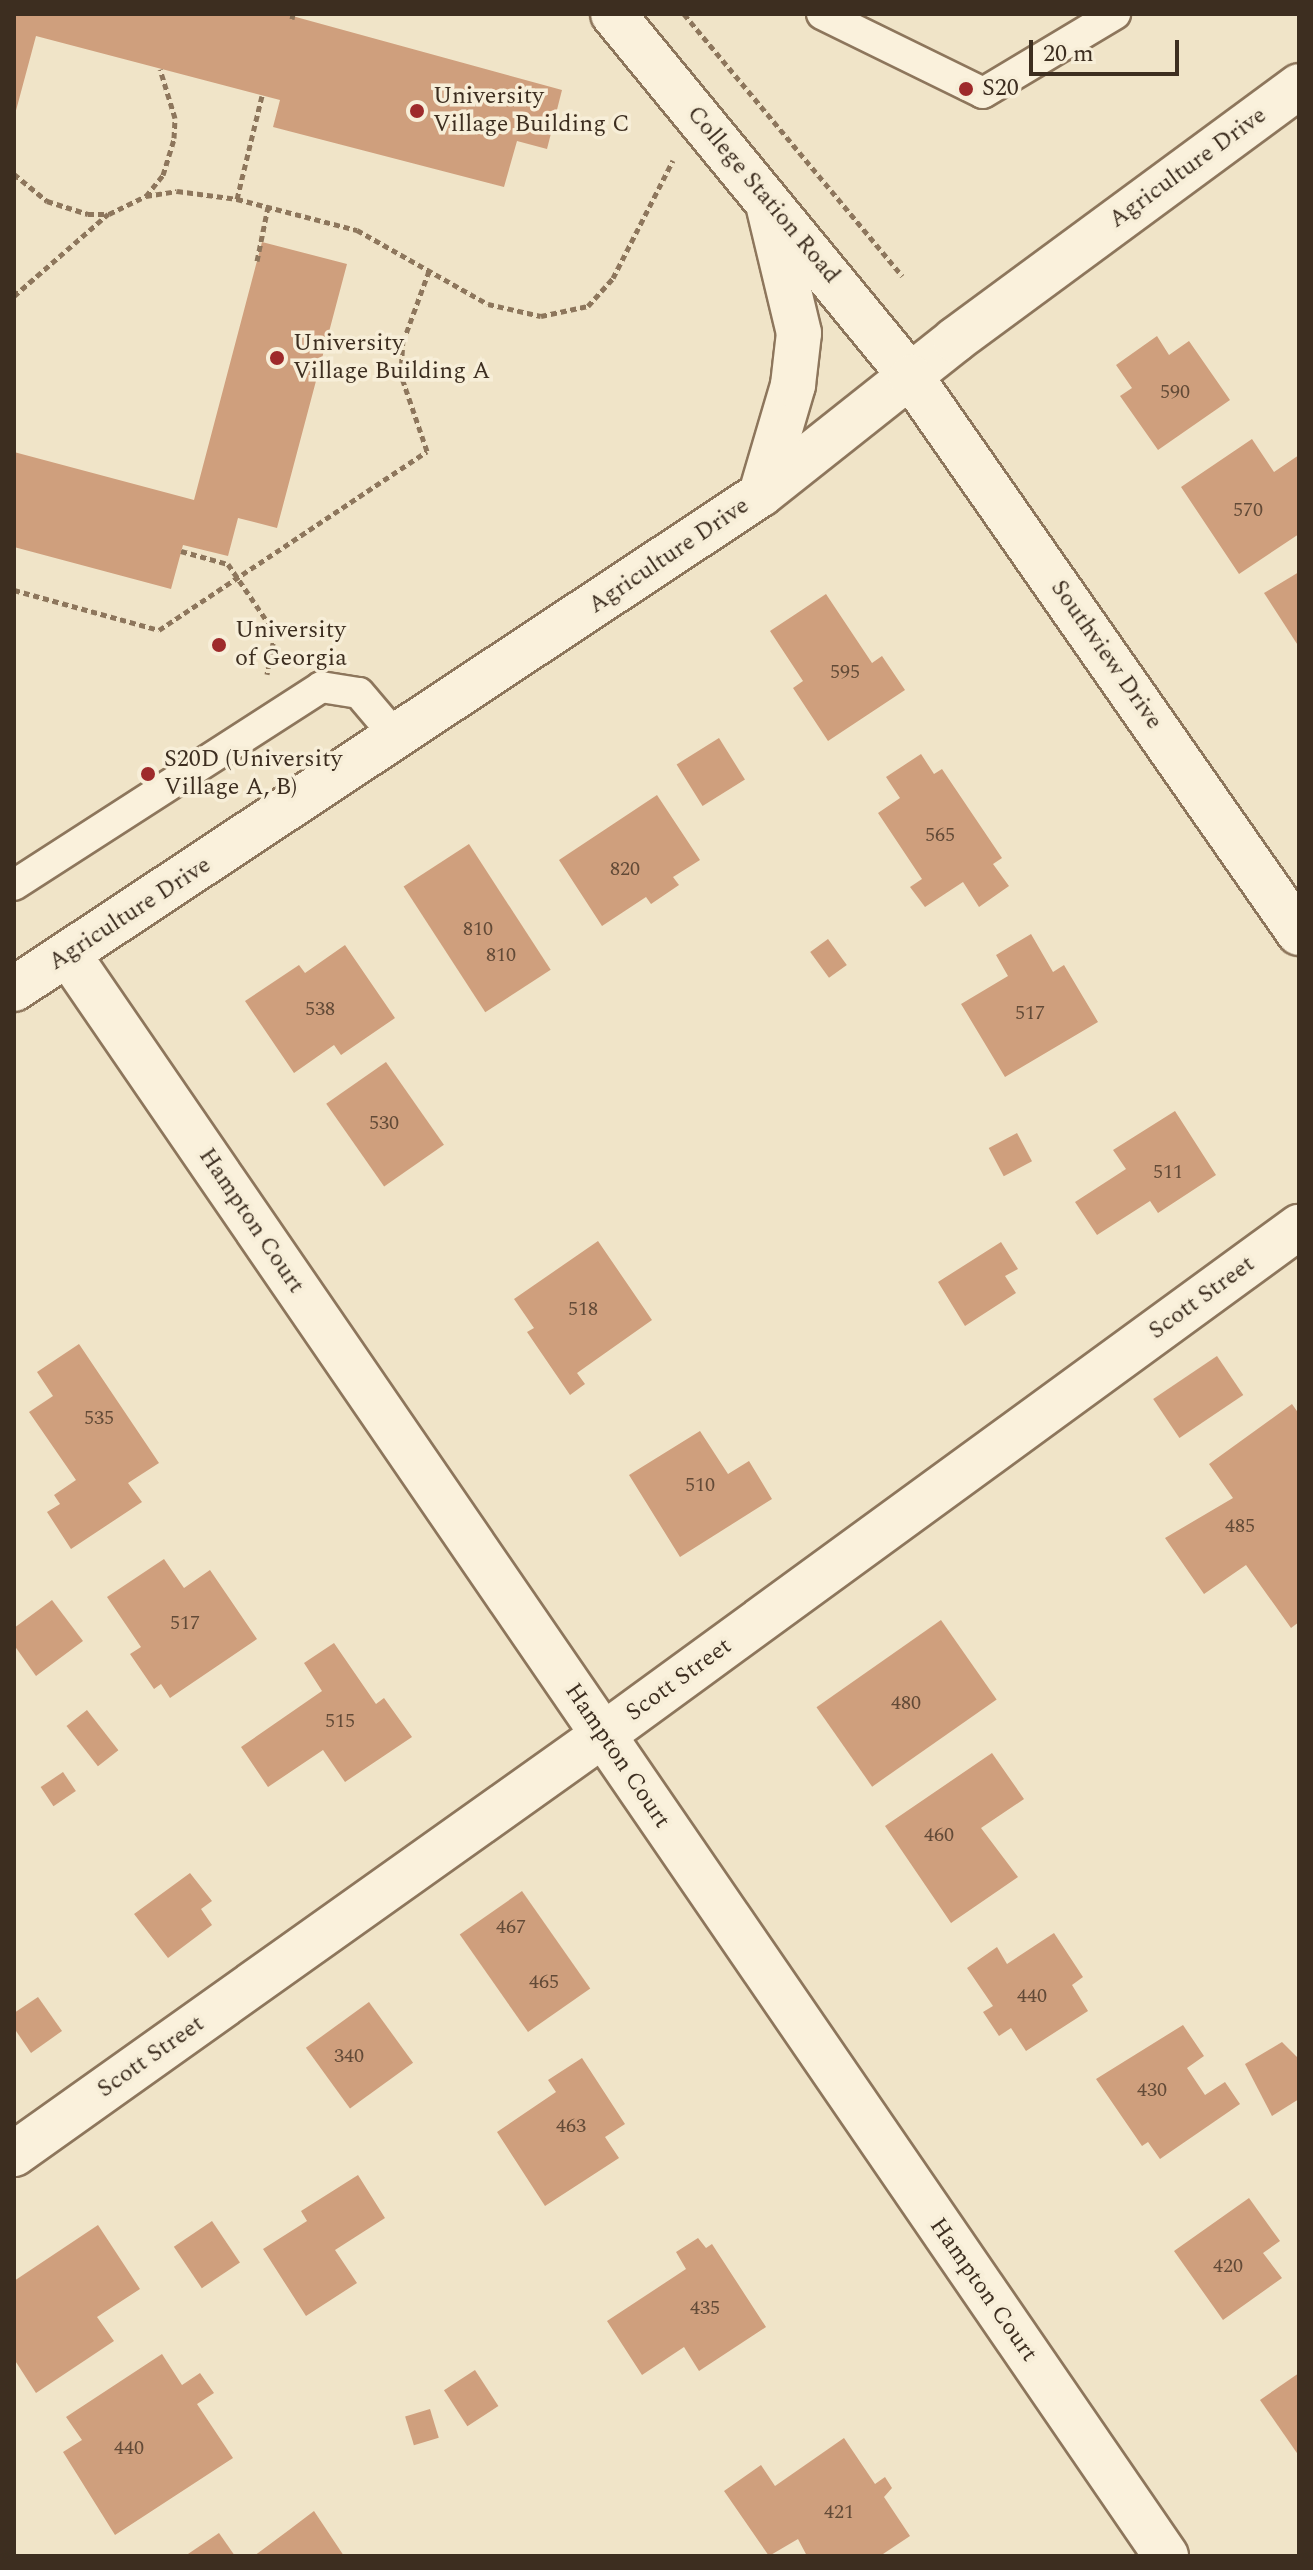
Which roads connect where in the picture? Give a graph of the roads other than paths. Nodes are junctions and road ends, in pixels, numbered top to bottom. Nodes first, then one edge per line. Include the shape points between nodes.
1 (613, 14) edge
2 (822, 14) edge
3 (1115, 14) edge
4 (1299, 86) edge
5 (766, 198) junction
6 (911, 377) junction
7 (761, 494) junction
8 (398, 739) junction
9 (14, 885) edge
10 (1299, 933) edge
11 (68, 954) junction
12 (14, 989) edge
13 (1299, 1227) edge
14 (603, 1735) junction
15 (14, 2154) edge
16 (1166, 2556) edge

1 - 5 street, College Station Road
2 - 3 lane via 983,93
4 - 6 street, Agriculture Drive
5 - 6 street, College Station Road
5 - 7 street via 799,333 793,385
6 - 7 street, Agriculture Drive
6 - 10 street, Southview Drive
7 - 8 street, Agriculture Drive
8 - 9 lane via 368,700 334,686 321,687
8 - 11 street, Agriculture Drive
11 - 12 street, Agriculture Drive
11 - 14 street, Hampton Court
13 - 14 street, Scott Street
14 - 15 street, Scott Street
14 - 16 street, Hampton Court

